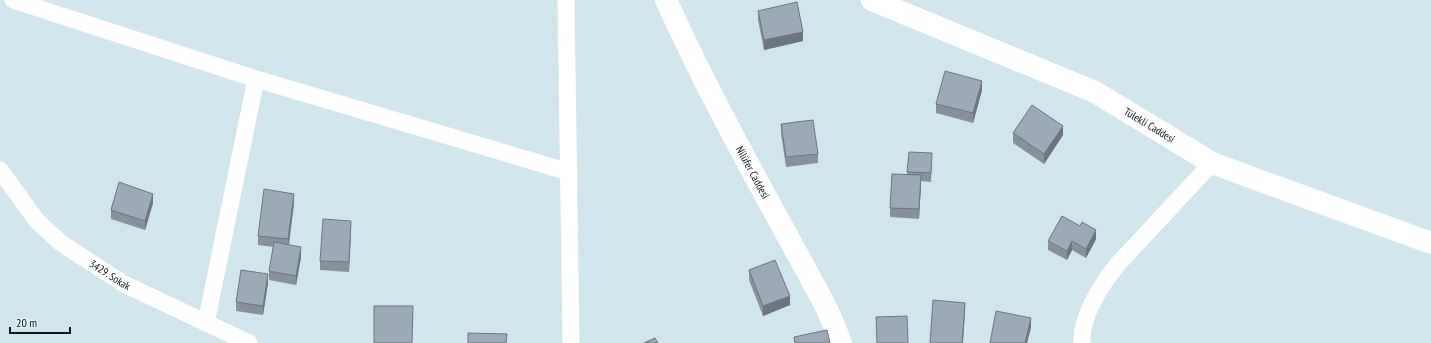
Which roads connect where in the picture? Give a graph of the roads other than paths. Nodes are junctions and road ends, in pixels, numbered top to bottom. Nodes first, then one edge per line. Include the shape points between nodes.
1 (13, 0) edge
2 (566, 0) edge
3 (666, 0) edge
4 (872, 0) edge
5 (256, 78) junction
6 (1212, 163) junction
7 (0, 170) edge
8 (569, 172) junction
9 (1431, 243) edge
10 (206, 323) junction
11 (249, 343) edge
12 (571, 343) edge
13 (841, 343) edge
14 (1082, 343) edge

1 - 5 street
2 - 8 street
3 - 13 street, Nilüfer Caddesi via 747,164 824,303
4 - 6 street, Tülekli Caddesi via 1095,92
5 - 8 street
5 - 10 street
6 - 9 street, Tülekli Caddesi
6 - 14 street via 1105,280 1087,317
7 - 10 street, 3429. Sokak via 37,221 61,243 124,284
8 - 12 street
10 - 11 street, 3429. Sokak

